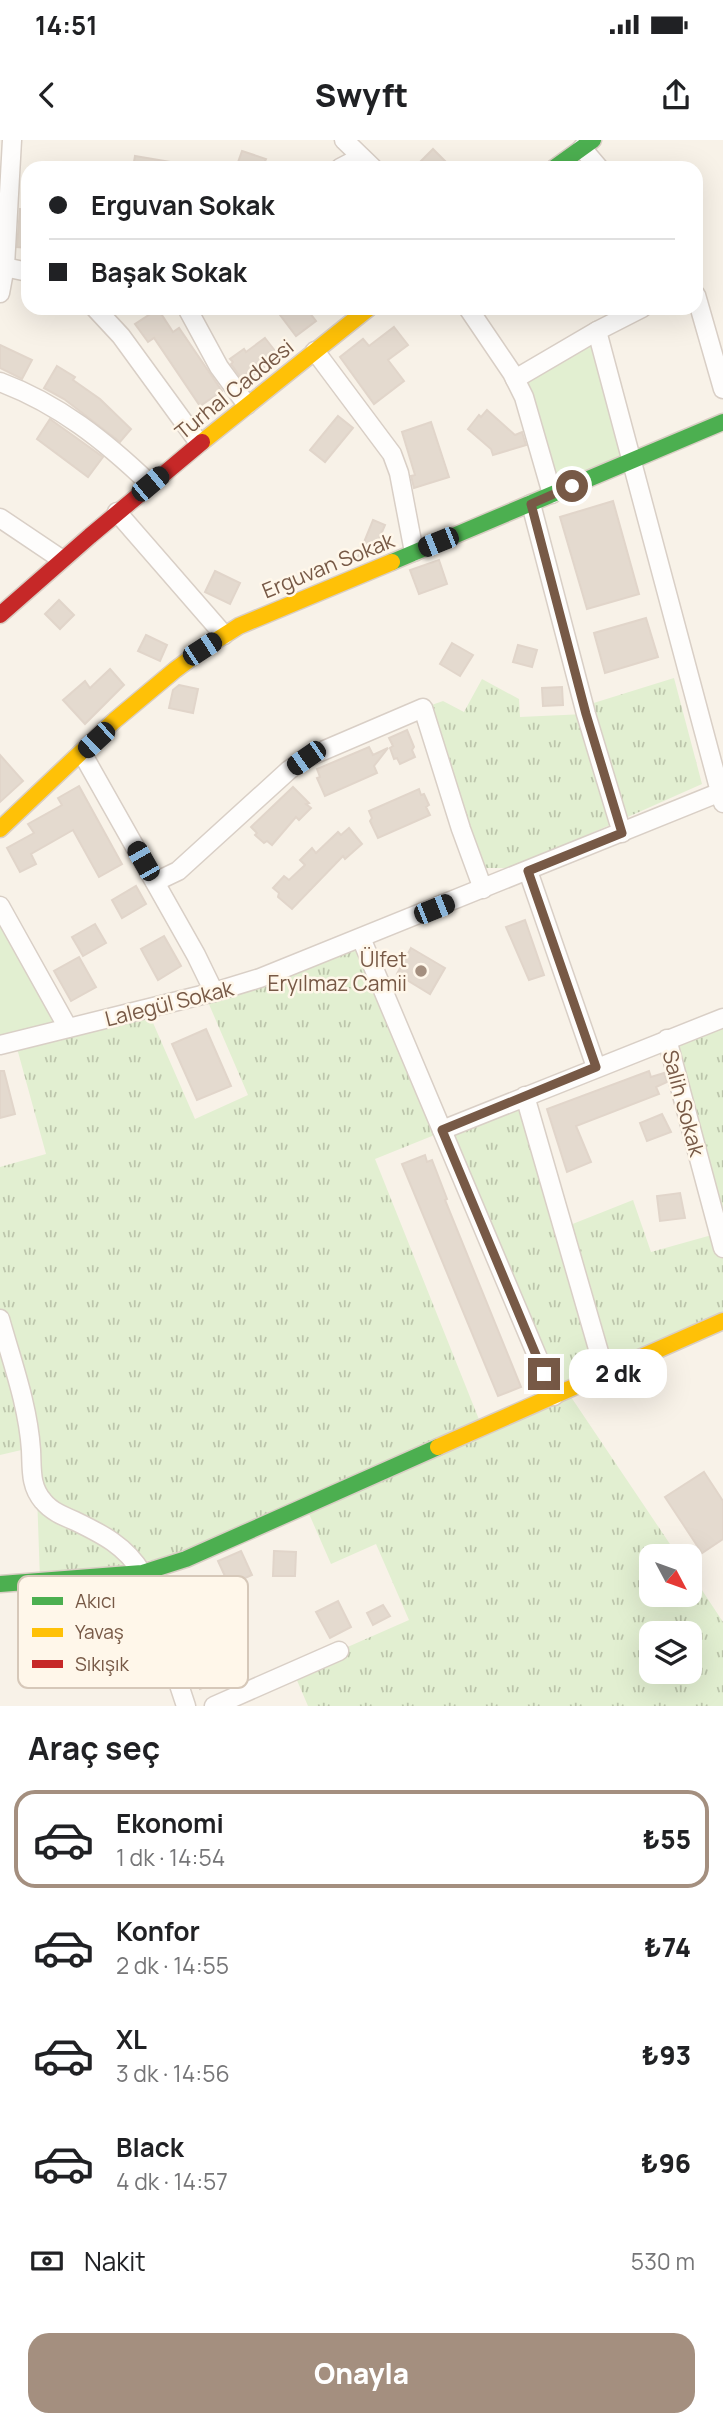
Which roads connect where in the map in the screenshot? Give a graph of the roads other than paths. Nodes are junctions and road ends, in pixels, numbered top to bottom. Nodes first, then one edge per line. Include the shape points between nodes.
1 (344, 140) edge
2 (8, 143) edge
3 (587, 144) edge
4 (365, 161) edge
5 (564, 161) edge
6 (596, 161) edge
7 (13, 200) edge
8 (3, 266) edge
9 (21, 270) edge
10 (0, 293) edge
11 (102, 315) edge
12 (191, 315) edge
13 (360, 315) edge
14 (473, 315) edge
15 (628, 315) edge
16 (702, 315) edge
17 (597, 331) junction
18 (315, 351) junction
19 (515, 379) junction
20 (0, 382) edge
21 (723, 389) edge
22 (247, 405) junction
23 (723, 422) edge
24 (199, 443) junction
25 (632, 461) junction
26 (150, 484) junction
27 (552, 494) junction
28 (531, 504) junction
29 (117, 512) junction
30 (0, 518) edge
31 (414, 552) junction
32 (61, 559) junction
33 (0, 615) edge
34 (224, 635) junction
35 (82, 753) junction
36 (722, 795) edge
37 (0, 830) edge
38 (622, 833) junction
39 (528, 871) junction
40 (155, 883) junction
41 (483, 889) junction
42 (0, 906) edge
43 (361, 939) junction
44 (214, 992) junction
45 (723, 1017) edge
46 (68, 1028) junction
47 (667, 1038) junction
48 (0, 1045) edge
49 (596, 1067) junction
50 (525, 1096) junction
51 (442, 1130) junction
52 (723, 1248) edge
53 (0, 1319) edge
54 (723, 1321) edge
55 (605, 1373) junction
56 (554, 1396) junction
57 (142, 1573) junction
58 (103, 1576) edge
59 (143, 1576) edge
60 (18, 1583) edge
61 (0, 1584) edge
62 (339, 1651) dead end
63 (180, 1688) edge
64 (186, 1706) edge
65 (214, 1706) edge

1 - 4 street
2 - 7 street
3 - 5 street
3 - 6 street
7 - 8 street
8 - 9 street
8 - 10 street
11 - 24 street
12 - 22 street via 219,368
13 - 18 street, Turhal Caddesi
14 - 19 street
15 - 17 street
16 - 21 street
17 - 19 street
17 - 25 street
18 - 22 street, Turhal Caddesi
18 - 31 street via 392,454
19 - 27 street
20 - 26 street via 69,416
22 - 24 street, Turhal Caddesi
23 - 25 street, Erguvan Sokak
24 - 26 street, Turhal Caddesi
25 - 27 street, Erguvan Sokak
25 - 36 street
26 - 29 street, Turhal Caddesi
27 - 28 street, Erguvan Sokak
28 - 31 street, Erguvan Sokak
28 - 38 street
29 - 32 street, Turhal Caddesi
29 - 34 street
30 - 32 street
31 - 34 street, Erguvan Sokak via 261,615
32 - 33 street, Turhal Caddesi
34 - 35 street, Erguvan Sokak via 163,680
35 - 37 street, Erguvan Sokak
35 - 40 street
36 - 38 street, Lalegül Sokak
38 - 39 street, Lalegül Sokak
39 - 41 street, Lalegül Sokak
39 - 49 street
40 - 41 street via 178,871 306,758 423,708
40 - 44 street
41 - 43 street, Lalegül Sokak
42 - 46 street
43 - 44 street, Lalegül Sokak
43 - 51 street
44 - 46 street, Lalegül Sokak
45 - 47 street
46 - 48 street, Lalegül Sokak
47 - 49 street
47 - 52 street, Salih Sokak
49 - 50 street
50 - 51 street
50 - 55 street
51 - 56 street
53 - 57 street via 24,1405 37,1494 56,1512 123,1548
54 - 55 street
55 - 56 street
56 - 57 street via 208,1550
57 - 58 street
57 - 59 street
60 - 61 street
62 - 65 street
63 - 64 street

